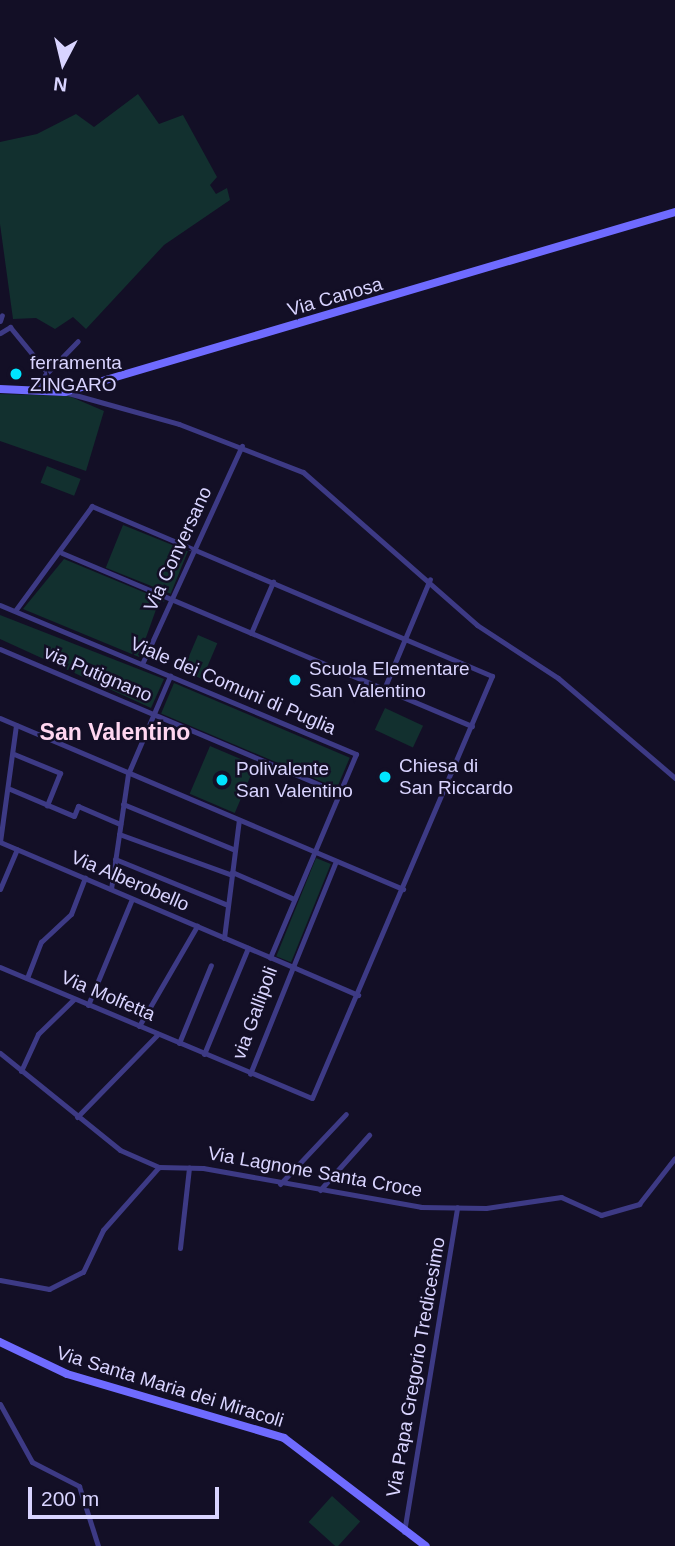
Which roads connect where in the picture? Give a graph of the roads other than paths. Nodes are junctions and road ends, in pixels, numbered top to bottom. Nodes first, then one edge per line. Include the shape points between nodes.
1 (675, 212) edge
2 (0, 332) edge
3 (78, 341) dead end
4 (47, 372) junction
5 (0, 389) edge
6 (39, 391) junction
7 (65, 392) junction
8 (242, 446) junction
9 (195, 549) junction
10 (62, 553) junction
11 (430, 579) junction
12 (273, 582) junction
13 (172, 600) junction
14 (0, 605) edge
15 (15, 611) junction
16 (251, 633) junction
17 (404, 638) junction
18 (0, 649) edge
19 (142, 664) junction
20 (170, 676) junction
21 (384, 689) junction
22 (154, 715) junction
23 (0, 718) edge
24 (16, 725) junction
25 (472, 726) junction
26 (14, 754) junction
27 (128, 774) junction
28 (675, 778) edge
29 (10, 789) junction
30 (339, 793) junction
31 (47, 804) junction
32 (123, 804) junction
33 (239, 820) junction
34 (120, 824) junction
35 (119, 834) junction
36 (0, 842) edge
37 (17, 849) junction
38 (235, 850) junction
39 (314, 852) junction
40 (115, 859) junction
41 (337, 861) junction
42 (232, 874) junction
43 (85, 878) junction
44 (403, 889) junction
45 (0, 890) edge
46 (111, 890) junction
47 (132, 899) junction
48 (294, 899) junction
49 (228, 905) junction
50 (197, 926) junction
51 (224, 938) junction
52 (248, 948) junction
53 (270, 958) junction
54 (211, 965) dead end
55 (0, 967) edge
56 (293, 967) junction
57 (27, 978) junction
58 (358, 995) junction
59 (75, 999) junction
60 (88, 1005) junction
61 (139, 1026) junction
62 (158, 1034) junction
63 (178, 1043) junction
64 (0, 1054) edge
65 (204, 1054) junction
66 (21, 1071) junction
67 (250, 1073) junction
68 (346, 1114) dead end
69 (77, 1117) junction
70 (369, 1135) dead end
71 (675, 1158) edge
72 (159, 1167) junction
73 (189, 1168) junction
74 (280, 1184) junction
75 (320, 1190) junction
76 (457, 1207) junction
77 (180, 1248) dead end
78 (0, 1280) edge
79 (0, 1342) edge
80 (0, 1404) edge
81 (404, 1532) junction
82 (98, 1546) edge
83 (426, 1546) edge

1 - 7 main road, Via Canosa
2 - 4 street via 10,327
3 - 4 street
4 - 6 street
5 - 6 main road, Via Canosa
6 - 7 main road, Via Canosa
7 - 8 street
8 - 9 street, Via Conversano
8 - 11 street via 303,472
9 - 10 street via 92,506
9 - 12 street
9 - 13 street, Via Conversano
10 - 13 street
10 - 15 street
11 - 17 street
11 - 28 street via 477,625 558,678
12 - 16 street
12 - 17 street
13 - 16 street
13 - 19 street, Via Conversano
14 - 15 street, Viale dei Comuni di Puglia
15 - 19 street, Viale dei Comuni di Puglia
16 - 21 street
17 - 21 street
17 - 25 street via 487,672 491,678
18 - 22 street, via Putignano
19 - 20 street, Viale dei Comuni di Puglia
20 - 22 street
20 - 30 street, Viale dei Comuni di Puglia via 356,754
21 - 25 street
22 - 27 street
22 - 30 street, via Putignano
23 - 24 street
24 - 26 street
24 - 27 street
25 - 44 street
26 - 29 street
26 - 31 street via 61,773
27 - 32 street
27 - 33 street
29 - 31 street
29 - 36 street
30 - 39 street, Viale dei Comuni di Puglia
31 - 34 street via 74,816 78,806
32 - 34 street
32 - 38 street
33 - 38 street
33 - 39 street
34 - 35 street
35 - 40 street
35 - 42 street
36 - 37 street, Via Alberobello
37 - 43 street, Via Alberobello
37 - 45 street
38 - 42 street
39 - 41 street
39 - 48 street, Viale dei Comuni di Puglia
40 - 46 street
40 - 49 street
41 - 44 street
41 - 56 street
42 - 48 street
42 - 49 street
43 - 46 street, Via Alberobello
43 - 57 street via 71,914 41,942
44 - 58 street
46 - 47 street, Via Alberobello
47 - 50 street, Via Alberobello
47 - 60 street
48 - 53 street, Viale dei Comuni di Puglia
49 - 51 street
50 - 51 street, Via Alberobello
50 - 61 street
51 - 52 street, Via Alberobello
52 - 53 street, via Gallipoli
52 - 65 street
53 - 56 street, via Gallipoli
54 - 63 street
55 - 57 street, Via Molfetta
56 - 58 street
56 - 67 street, via Gallipoli
57 - 59 street, Via Molfetta
58 - 67 street, via Gallipoli via 312,1098
59 - 60 street, Via Molfetta
59 - 66 street via 38,1034
60 - 61 street, Via Molfetta
61 - 62 street, Via Molfetta
62 - 63 street, Via Molfetta
62 - 69 street
63 - 65 street, Via Molfetta
64 - 66 street, Via Lagnone Santa Croce
65 - 67 street, via Gallipoli
66 - 69 street, Via Lagnone Santa Croce
68 - 74 street
69 - 72 street, Via Lagnone Santa Croce via 120,1150
70 - 75 street
71 - 76 street, Via Lagnone Santa Croce via 639,1204 612,1214 592,1213 561,1197
72 - 73 street, Via Lagnone Santa Croce
72 - 78 street via 103,1230 82,1272 49,1289
73 - 74 street, Via Lagnone Santa Croce
73 - 77 street
74 - 75 street, Via Lagnone Santa Croce
75 - 76 street, Via Lagnone Santa Croce
76 - 81 street, Via Papa Gregorio Tredicesimo
79 - 81 main road, Via Santa Maria dei Miracoli via 67,1374 284,1438 322,1461
80 - 82 street via 32,1462 79,1486
81 - 83 main road, Via Santa Maria dei Miracoli

